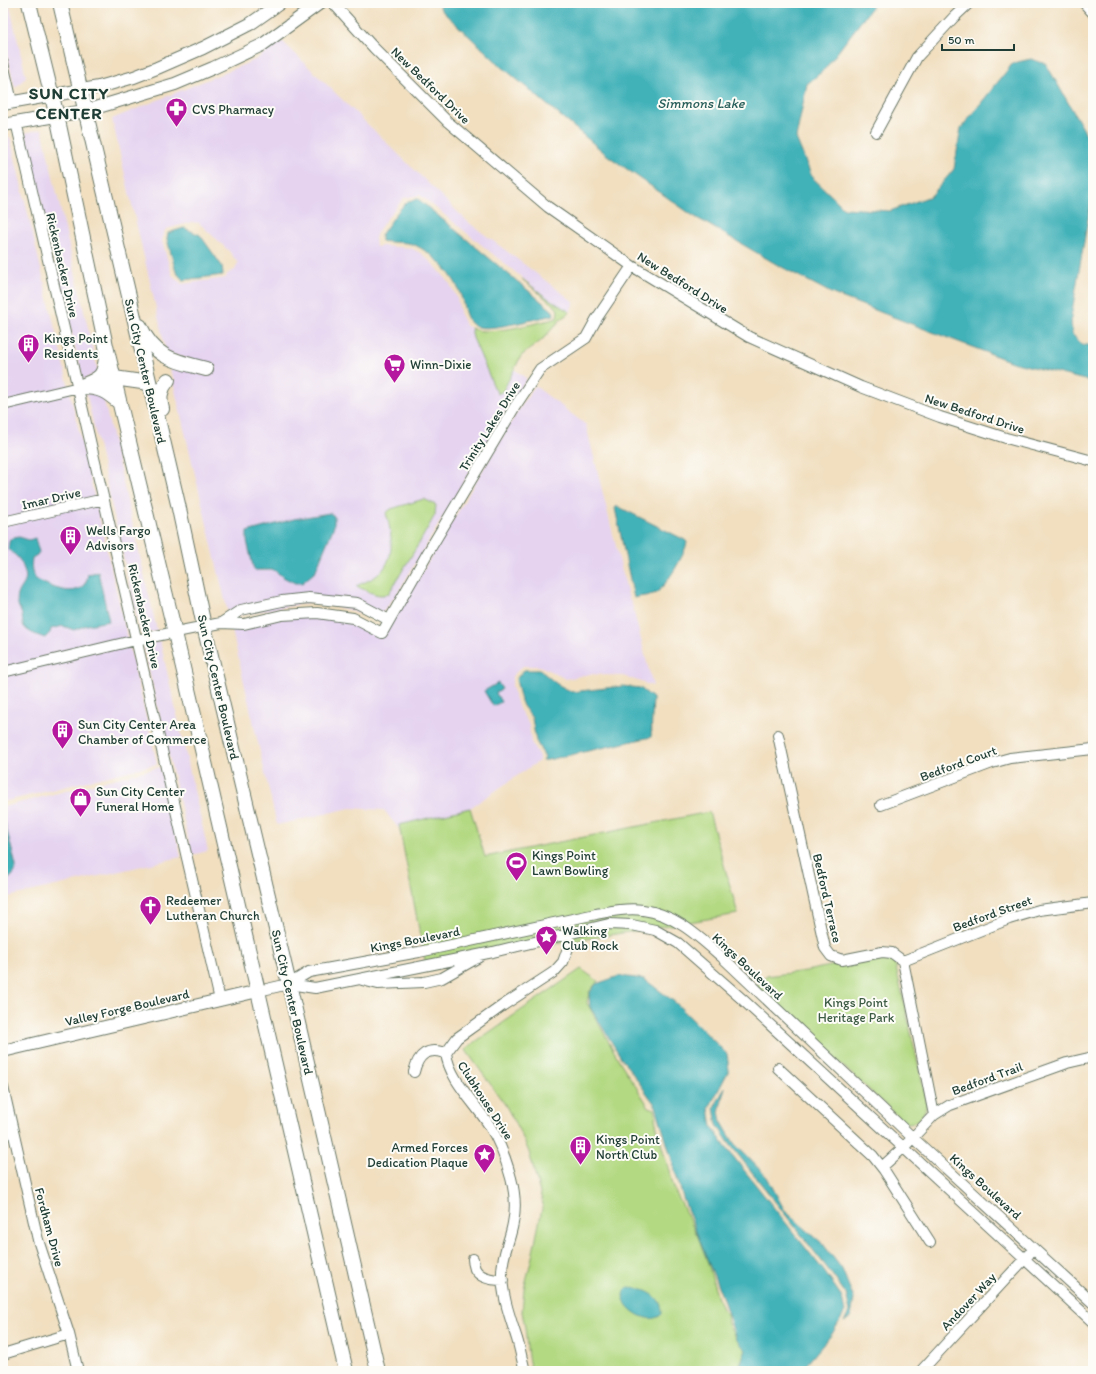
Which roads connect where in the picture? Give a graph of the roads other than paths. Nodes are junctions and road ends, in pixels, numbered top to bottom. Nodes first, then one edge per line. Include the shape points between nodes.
1 (29, 3) edge
2 (60, 3) edge
3 (280, 3) edge
4 (320, 3) edge
5 (333, 3) edge
6 (969, 3) edge
7 (1084, 3) edge
8 (1093, 13) edge
9 (3, 63) edge
10 (80, 90) junction
11 (52, 95) junction
12 (8, 103) edge
13 (85, 110) junction
14 (57, 116) junction
15 (16, 122) junction
16 (3, 125) edge
17 (876, 132) dead end
18 (632, 266) junction
19 (131, 306) junction
20 (106, 346) junction
21 (206, 370) dead end
22 (114, 378) junction
23 (168, 380) dead end
24 (94, 381) junction
25 (149, 383) junction
26 (79, 387) junction
27 (120, 403) junction
28 (3, 405) edge
29 (1093, 461) edge
30 (104, 498) junction
31 (178, 504) junction
32 (3, 522) edge
33 (390, 620) junction
34 (221, 623) junction
35 (204, 626) junction
36 (175, 633) junction
37 (136, 640) junction
38 (3, 672) edge
39 (778, 735) dead end
40 (1093, 749) edge
41 (882, 805) dead end
42 (1093, 903) edge
43 (565, 920) junction
44 (568, 934) junction
45 (483, 954) junction
46 (903, 961) junction
47 (358, 979) junction
48 (289, 984) junction
49 (258, 991) junction
50 (220, 1000) junction
51 (3, 1051) edge
52 (446, 1053) junction
53 (1093, 1057) edge
54 (778, 1068) dead end
55 (414, 1072) dead end
56 (3, 1087) edge
57 (934, 1115) junction
58 (913, 1138) junction
59 (903, 1148) junction
60 (882, 1167) junction
61 (930, 1242) dead end
62 (1034, 1248) junction
63 (472, 1259) dead end
64 (1025, 1259) junction
65 (503, 1280) junction
66 (1093, 1303) edge
67 (1093, 1322) edge
68 (69, 1334) junction
69 (3, 1354) edge
70 (78, 1371) edge
71 (346, 1371) edge
72 (378, 1371) edge
73 (525, 1371) edge
74 (921, 1371) edge

1 - 11 main road
2 - 10 main road, Sun City Center Boulevard
3 - 10 street via 250,24 204,48 134,76
4 - 13 street via 262,45 213,68 175,84
5 - 18 street, New Bedford Drive via 448,122 548,207
6 - 17 street via 917,57
7 - 8 street
9 - 12 street
10 - 11 street
10 - 13 main road, Sun City Center Boulevard
11 - 12 street
11 - 14 main road
13 - 14 street
13 - 19 main road, Sun City Center Boulevard
14 - 15 street
14 - 20 main road
15 - 16 street
15 - 26 street, Rickenbacker Drive
18 - 29 street, New Bedford Drive via 749,337 860,387 1006,438
18 - 33 street, Trinity Lakes Drive via 586,338 540,369 510,415
19 - 21 main road via 146,338 160,353
19 - 25 main road, Sun City Center Boulevard
20 - 22 main road
20 - 24 main road via 103,373
22 - 24 main road
22 - 25 main road
22 - 27 main road
23 - 31 main road via 161,389 161,403 176,474
24 - 26 main road
25 - 31 main road, Sun City Center Boulevard
26 - 27 main road via 102,390
26 - 28 street
26 - 30 street, Rickenbacker Drive
27 - 36 main road
30 - 32 street, Imar Drive
30 - 37 street, Rickenbacker Drive
31 - 35 main road, Sun City Center Boulevard
33 - 34 street, Trinity Lakes Drive via 357,604 309,598 241,610
33 - 34 street, Trinity Lakes Drive via 382,633 353,618 318,613 282,615 244,624
34 - 35 street, Trinity Lakes Drive
35 - 36 street, Trinity Lakes Drive
35 - 48 main road, Sun City Center Boulevard
36 - 37 street, Trinity Lakes Drive
36 - 49 main road
37 - 38 street, Trinity Lakes Drive
37 - 50 street, Rickenbacker Drive
39 - 46 street, Bedford Terrace via 825,948 831,956 842,960 882,952 892,953
40 - 41 street, Bedford Court via 992,762
42 - 46 street, Bedford Street via 1039,910 1009,919
43 - 44 street, Clubhouse Drive
43 - 48 street, Kings Boulevard via 419,952 309,972
43 - 58 street, Kings Boulevard via 621,910 644,910 670,918 694,933
44 - 45 street, Kings Boulevard
44 - 52 street, Clubhouse Drive via 568,948 563,962 554,972 456,1038
44 - 59 street, Kings Boulevard via 609,924 632,925 655,930 678,943 776,1028
45 - 47 street, Kings Boulevard
45 - 47 street, Kings Boulevard via 442,978 424,982 378,984
46 - 57 street
47 - 48 street, Kings Boulevard via 315,988
48 - 49 street, Kings Boulevard
48 - 72 main road, Sun City Center Boulevard
49 - 50 street, Valley Forge Boulevard
49 - 71 main road
50 - 51 street, Valley Forge Boulevard
52 - 55 street via 432,1051 425,1054 419,1058
52 - 65 street, Clubhouse Drive via 447,1063 454,1077 489,1125 502,1148 512,1180 515,1205 513,1224 503,1256
53 - 57 street, Bedford Trail via 1067,1063 957,1103
54 - 60 street
56 - 68 street, Fordham Drive via 38,1240
57 - 58 street, Bedford Trail
58 - 59 street, Bedford Trail
58 - 62 street, Kings Boulevard
59 - 60 street, Bedford Trail
59 - 64 street, Kings Boulevard
60 - 61 street
62 - 64 street, Andover Way
62 - 66 street, Kings Boulevard
63 - 65 street via 475,1270 495,1280
64 - 67 street, Kings Boulevard
64 - 74 street, Andover Way
65 - 73 street, Clubhouse Drive via 505,1302
68 - 69 street
68 - 70 street, Fordham Drive

